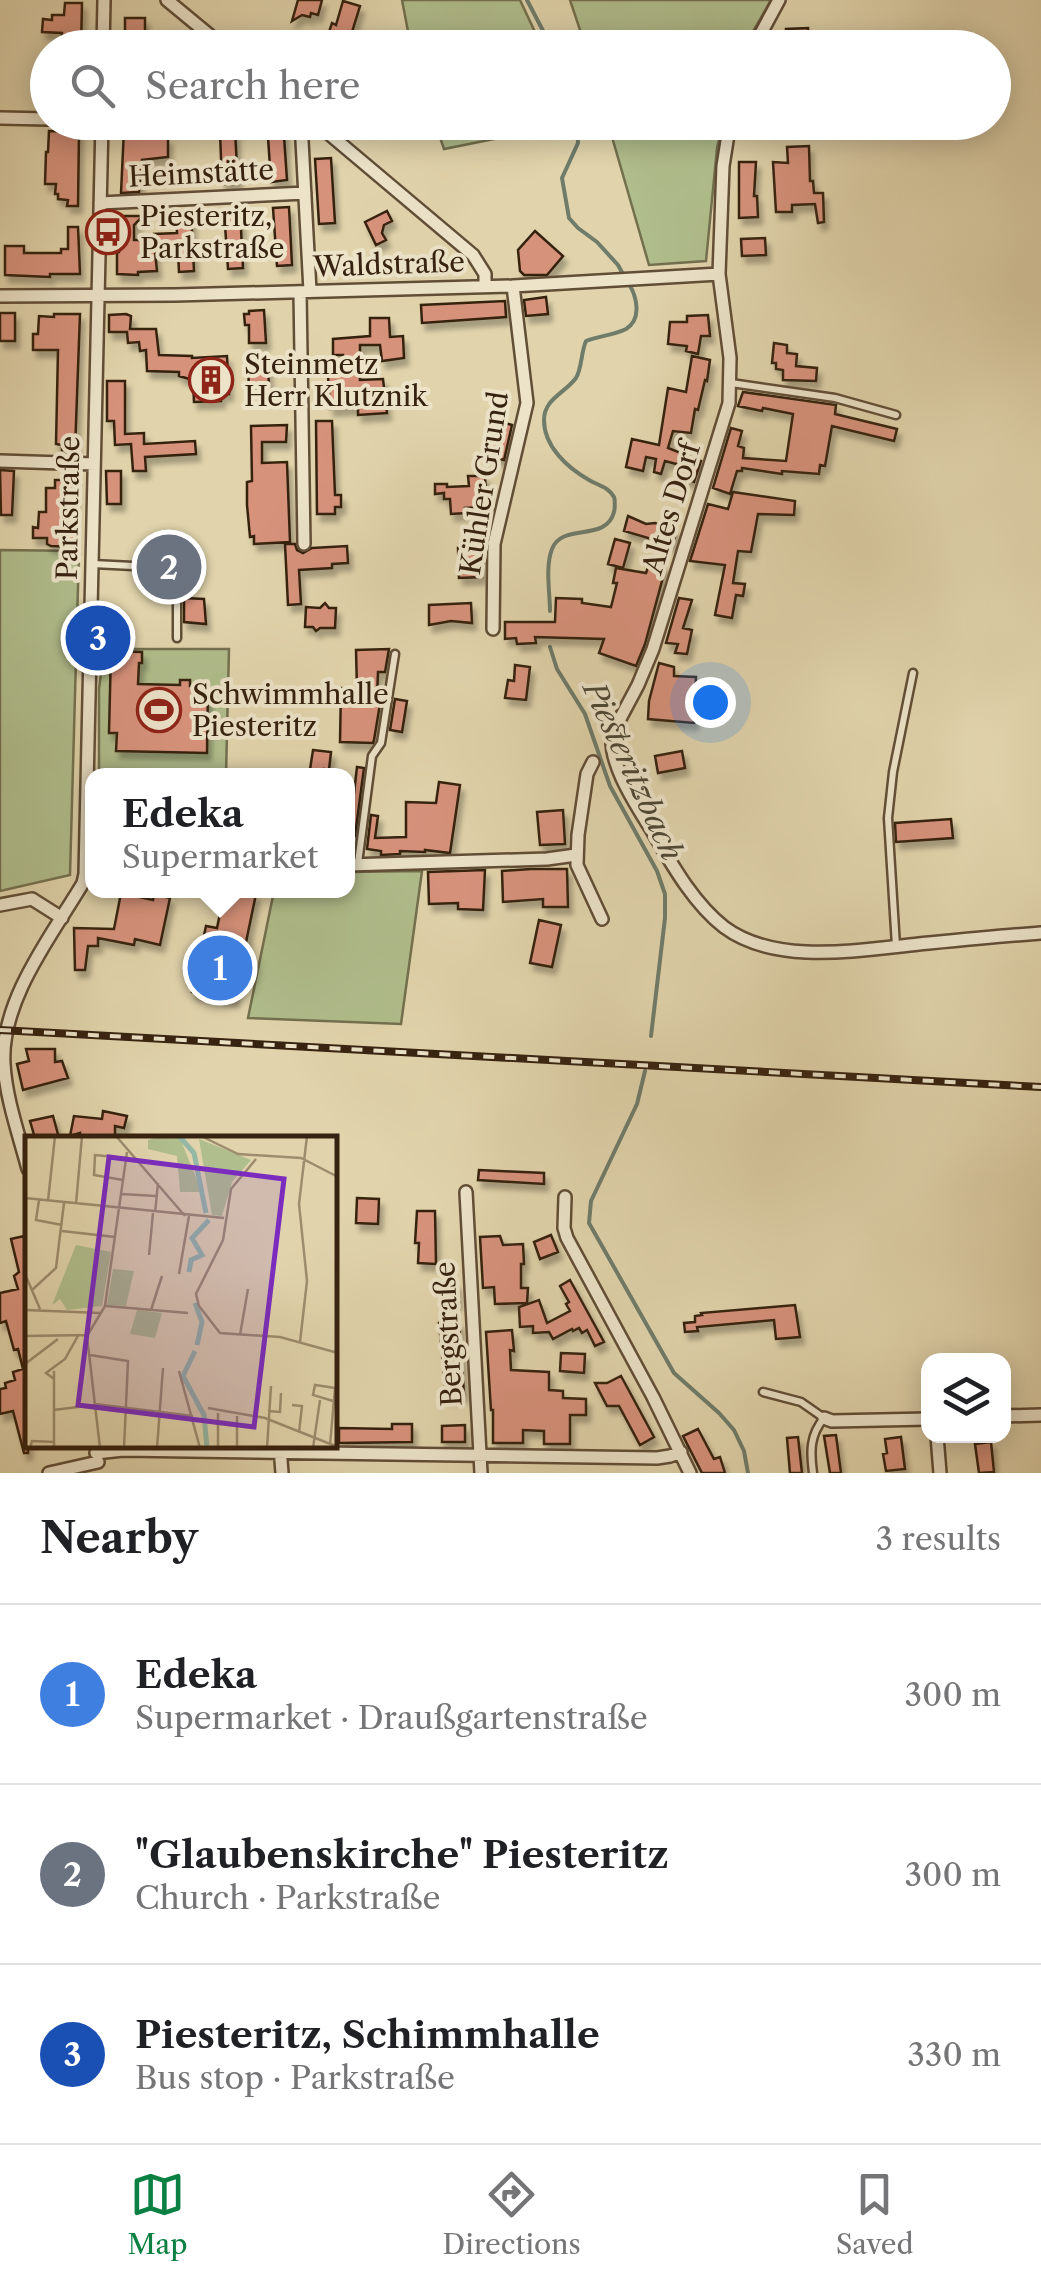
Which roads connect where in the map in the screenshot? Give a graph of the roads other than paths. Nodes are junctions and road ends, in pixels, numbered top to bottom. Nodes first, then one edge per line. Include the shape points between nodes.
1 (104, 0) edge
2 (167, 0) edge
3 (779, 0) edge
4 (103, 30) edge
5 (203, 30) edge
6 (763, 30) edge
7 (0, 118) edge
8 (30, 119) edge
9 (102, 140) edge
10 (302, 140) edge
11 (336, 140) edge
12 (727, 140) edge
13 (305, 192) junction
14 (100, 203) junction
15 (720, 274) junction
16 (485, 286) junction
17 (513, 286) junction
18 (305, 292) junction
19 (0, 296) edge
20 (98, 296) junction
21 (731, 383) junction
22 (896, 415) dead end
23 (0, 461) edge
24 (94, 464) junction
25 (304, 544) dead end
26 (92, 564) junction
27 (493, 629) dead end
28 (177, 638) dead end
29 (394, 654) dead end
30 (913, 672) dead end
31 (593, 762) dead end
32 (90, 768) edge
33 (355, 849) edge
34 (576, 856) junction
35 (355, 865) edge
36 (85, 880) edge
37 (0, 904) edge
38 (62, 918) junction
39 (602, 919) dead end
40 (1041, 933) edge
41 (896, 946) junction
42 (2, 1054) edge
43 (4, 1090) edge
44 (25, 1159) edge
45 (466, 1192) dead end
46 (565, 1197) dead end
47 (763, 1392) dead end
48 (1041, 1415) edge
49 (1011, 1416) edge
50 (824, 1418) junction
51 (921, 1418) edge
52 (938, 1443) edge
53 (280, 1449) edge
54 (681, 1452) junction
55 (480, 1455) junction
56 (97, 1458) edge
57 (49, 1473) edge
58 (282, 1473) edge
59 (481, 1473) edge
60 (690, 1473) edge
61 (812, 1473) edge
62 (940, 1473) edge

1 - 4 street
2 - 5 street
3 - 6 street
7 - 8 street
9 - 14 street, Parkstraße
10 - 13 street, Heimstätte
11 - 16 street via 473,255
12 - 15 street, Altes Dorf
13 - 14 street, Heimstätte
13 - 18 street, Heimstätte
14 - 20 street, Parkstraße
15 - 17 street, Waldstraße
15 - 21 street, Altes Dorf
16 - 17 street, Waldstraße
16 - 18 street, Waldstraße
17 - 27 street, Kühler Grund via 527,403 494,544
18 - 20 street, Waldstraße
18 - 25 street, Heimstätte
19 - 20 street, Waldstraße
20 - 24 street, Parkstraße
21 - 22 lane via 835,398
21 - 41 street, Altes Dorf via 659,631 613,732 612,748 660,844 724,926 747,940 792,950
23 - 24 street
24 - 26 street, Parkstraße
26 - 28 lane via 133,566 177,600
26 - 32 street, Parkstraße
29 - 33 lane
30 - 41 lane via 889,798
31 - 34 street
34 - 35 street
34 - 39 street
36 - 38 street, Parkstraße
37 - 38 street via 32,899
38 - 42 street, Parkstraße via 18,996
40 - 41 street
42 - 43 street
43 - 44 street
45 - 55 street, Bergstraße
46 - 54 street via 566,1238
47 - 50 lane via 801,1402
48 - 49 street
50 - 51 street
50 - 61 lane via 811,1444
52 - 62 street
53 - 55 street
53 - 56 street via 122,1450
53 - 58 street
54 - 55 street via 656,1458
54 - 60 street
55 - 59 street, Bergstraße
56 - 57 street

